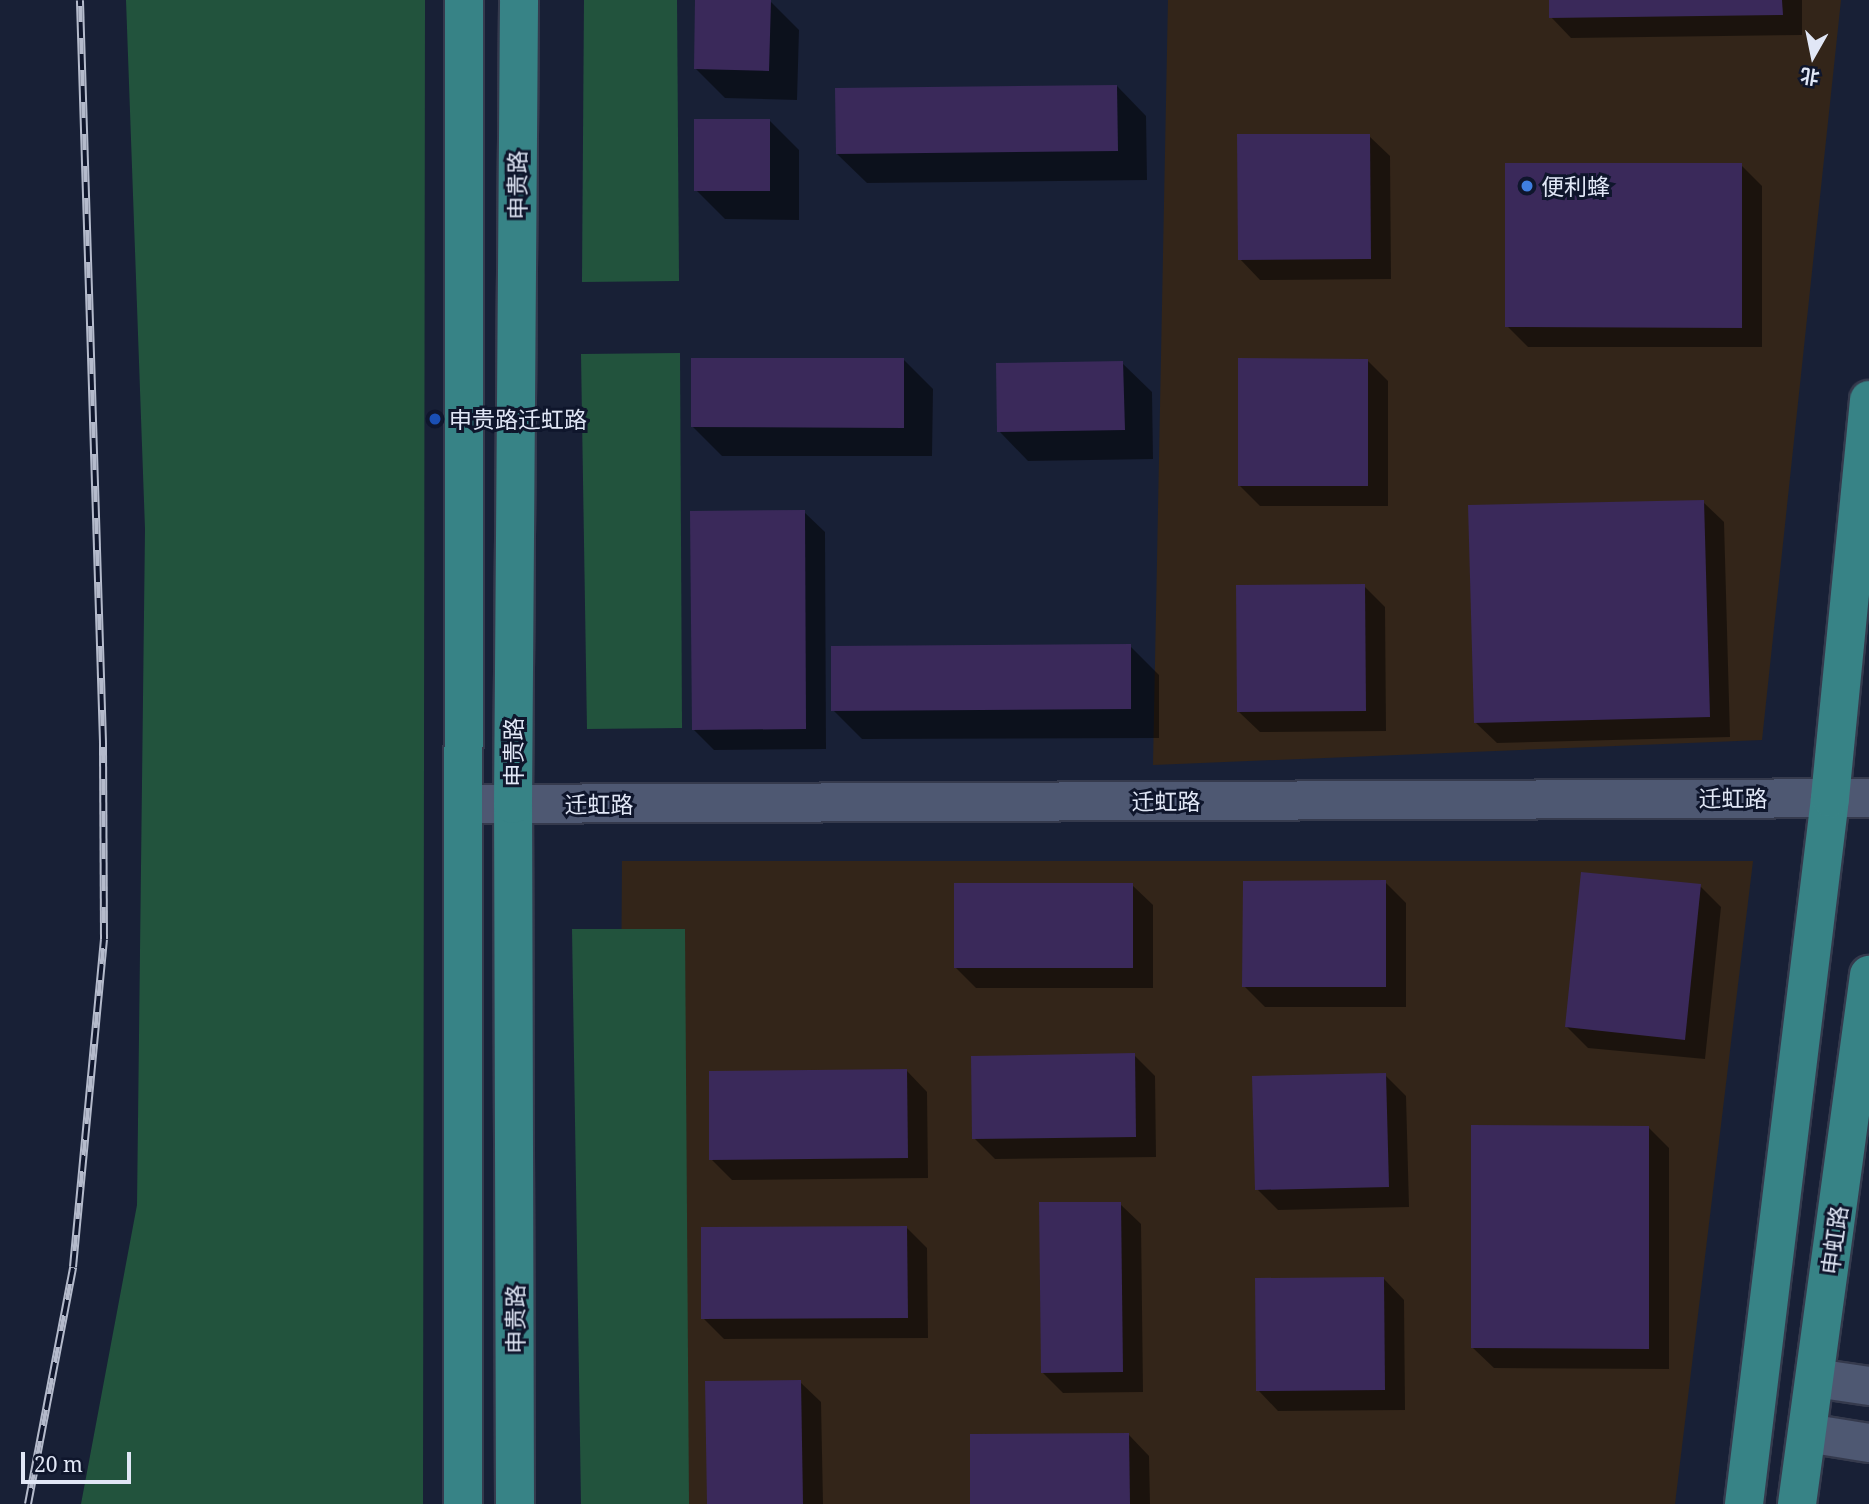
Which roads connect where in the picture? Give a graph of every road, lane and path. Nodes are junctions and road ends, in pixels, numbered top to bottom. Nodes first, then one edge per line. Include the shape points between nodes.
1 (464, 0) edge
2 (519, 0) edge
3 (1869, 400) edge
4 (1830, 798) junction
5 (1869, 798) edge
6 (463, 804) junction
7 (513, 804) junction
8 (1869, 975) edge
9 (1815, 1378) junction
10 (1869, 1386) edge
11 (1807, 1433) junction
12 (1869, 1443) edge
13 (463, 1504) edge
14 (515, 1504) edge
15 (1744, 1504) edge
16 (1797, 1504) edge

1 - 6 main road
2 - 7 main road, 申贵路
3 - 4 main road
4 - 5 street, 迁虹路
4 - 7 street, 迁虹路
4 - 15 main road
6 - 7 street, 迁虹路
6 - 13 main road
7 - 14 main road, 申贵路
8 - 9 main road, 申虹路
9 - 10 street
9 - 11 main road, 申虹路
11 - 12 street
11 - 16 main road, 申虹路

